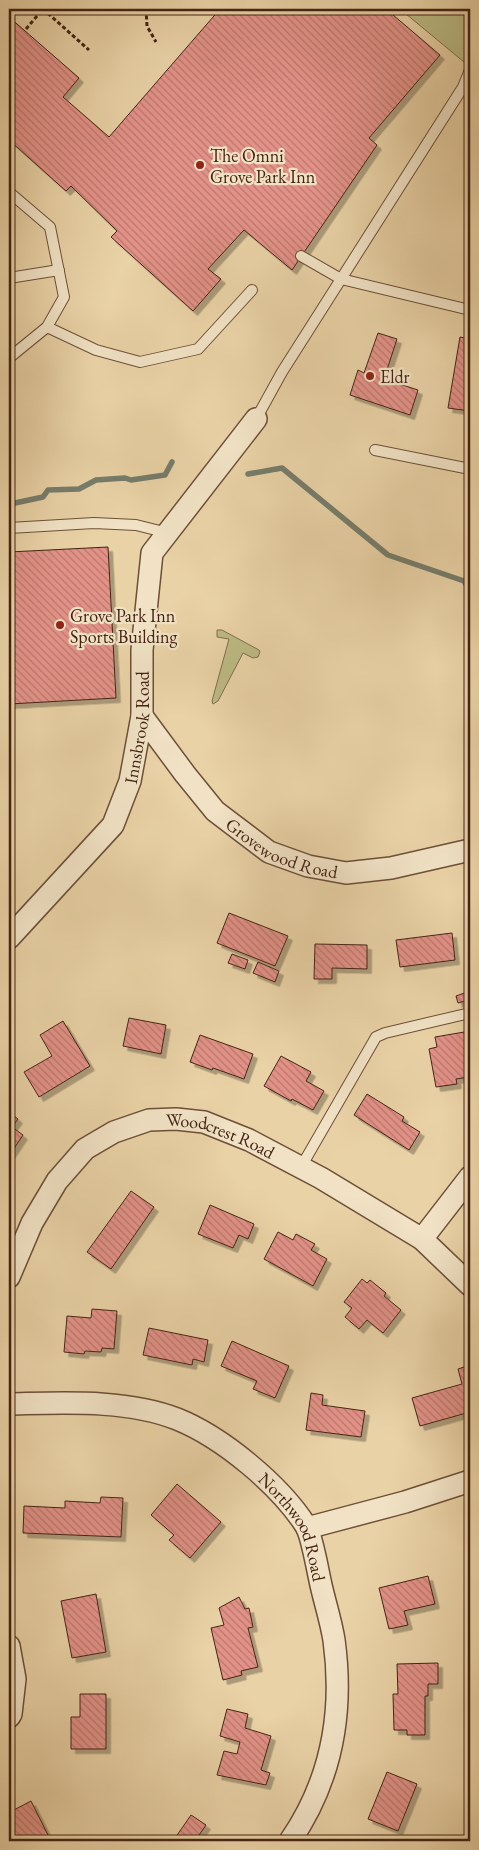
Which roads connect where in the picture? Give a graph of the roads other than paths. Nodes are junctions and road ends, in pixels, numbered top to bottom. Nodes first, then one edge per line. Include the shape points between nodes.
1 (470, 70) edge
2 (9, 192) edge
3 (301, 256) dead end
4 (59, 270) junction
5 (9, 278) edge
6 (340, 280) junction
7 (252, 290) dead end
8 (470, 310) edge
9 (47, 327) junction
10 (9, 358) edge
11 (256, 419) joint
12 (375, 450) dead end
13 (470, 469) edge
14 (9, 528) edge
15 (168, 533) junction
16 (142, 716) junction
17 (470, 850) edge
18 (9, 938) edge
19 (470, 1013) edge
20 (301, 1167) junction
21 (470, 1177) edge
22 (422, 1239) junction
23 (9, 1276) edge
24 (470, 1286) edge
25 (9, 1404) edge
26 (470, 1481) edge
27 (307, 1528) junction
28 (9, 1646) edge
29 (9, 1717) edge
30 (290, 1841) edge

1 - 6 lane via 463,87
2 - 4 lane via 50,227
3 - 6 lane
4 - 5 lane
4 - 9 lane via 64,297
6 - 8 lane
6 - 11 lane
7 - 9 lane via 198,349 140,362 96,350
9 - 10 lane
11 - 15 street, Innsbrook Road
12 - 13 lane
14 - 15 lane via 94,523 136,525
15 - 16 street, Innsbrook Road via 152,553 142,650
16 - 17 street, Grovewood Road via 215,811 269,852 308,866 346,873 391,868
16 - 18 street, Innsbrook Road via 130,781 113,825
19 - 20 lane via 376,1037
20 - 22 street, Woodcrest Road
20 - 23 street, Woodcrest Road via 249,1140 204,1122 149,1120 114,1132 85,1149 57,1181 32,1223
21 - 22 street
22 - 24 street, Woodcrest Road
25 - 27 street, Northwood Road via 68,1403 137,1408 177,1419 216,1440 253,1468
26 - 27 street
27 - 30 street, Northwood Road via 334,1639 336,1722 329,1761 316,1796
28 - 29 street via 15,1679

